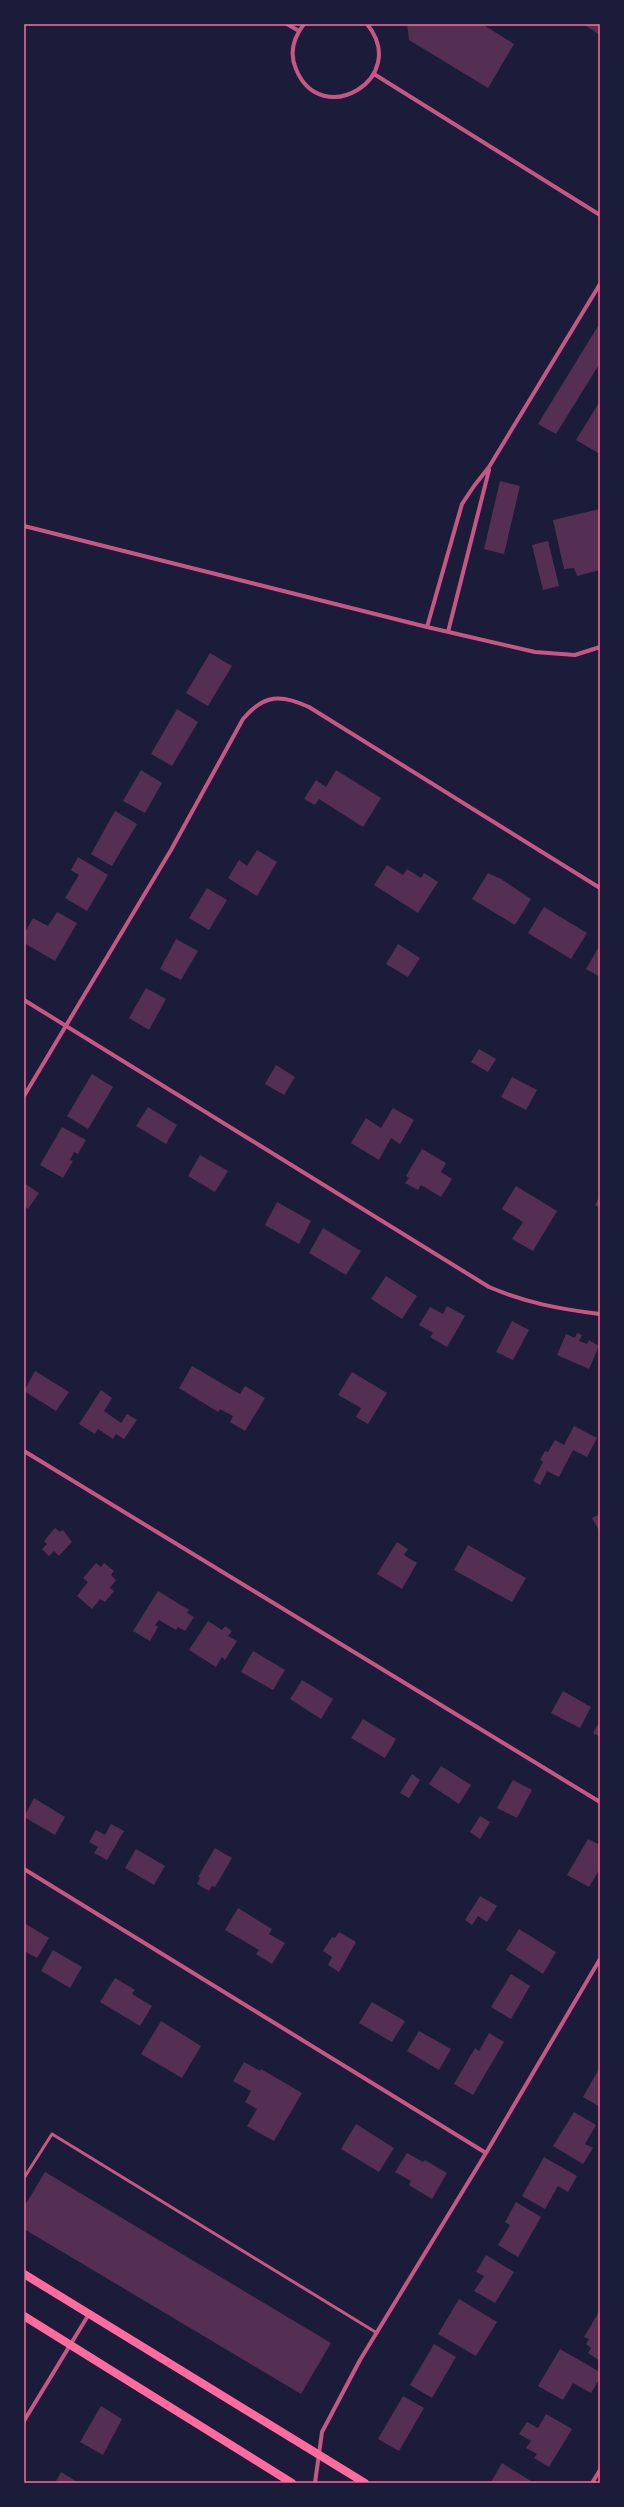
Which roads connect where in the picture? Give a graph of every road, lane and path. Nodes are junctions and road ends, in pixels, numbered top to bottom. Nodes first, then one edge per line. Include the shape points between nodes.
1 (286, 24) edge
2 (304, 24) edge
3 (367, 24) edge
4 (299, 31) junction
5 (374, 74) junction
6 (600, 215) edge
7 (600, 284) edge
8 (490, 467) junction
9 (24, 526) edge
10 (427, 627) junction
11 (448, 632) junction
12 (600, 647) edge
13 (600, 888) edge
14 (24, 1000) edge
15 (64, 1025) junction
16 (24, 1096) edge
17 (600, 1314) edge
18 (24, 1451) edge
19 (600, 1802) edge
20 (24, 1869) edge
21 (600, 1959) edge
22 (486, 2153) junction
23 (24, 2178) edge
24 (24, 2274) edge
25 (89, 2314) junction
26 (24, 2316) edge
27 (377, 2333) junction
28 (70, 2345) junction
29 (24, 2421) edge
30 (319, 2453) junction
31 (600, 2470) edge
32 (292, 2483) edge
33 (315, 2483) edge
34 (365, 2483) edge
35 (592, 2483) edge

1 - 4 street
2 - 4 street
3 - 5 street via 376,38 378,47 379,56
4 - 5 street via 292,53 294,65 305,85 314,92 331,97 348,96 359,91
5 - 6 street
7 - 8 street
8 - 10 street via 462,504
8 - 11 street
9 - 10 street
10 - 11 street
11 - 12 street via 535,652 575,655
13 - 15 street via 309,707 284,697 268,700 253,707 243,719 155,877
14 - 15 street
15 - 16 street
15 - 17 street via 489,1287 514,1298 551,1308
18 - 19 street
20 - 22 street
21 - 22 street
22 - 27 street
23 - 27 lane via 52,2134
24 - 25 main road
25 - 28 street
25 - 30 main road
26 - 28 main road
27 - 30 street via 322,2432
28 - 29 street
28 - 32 main road
30 - 33 street
30 - 34 main road
31 - 35 street

